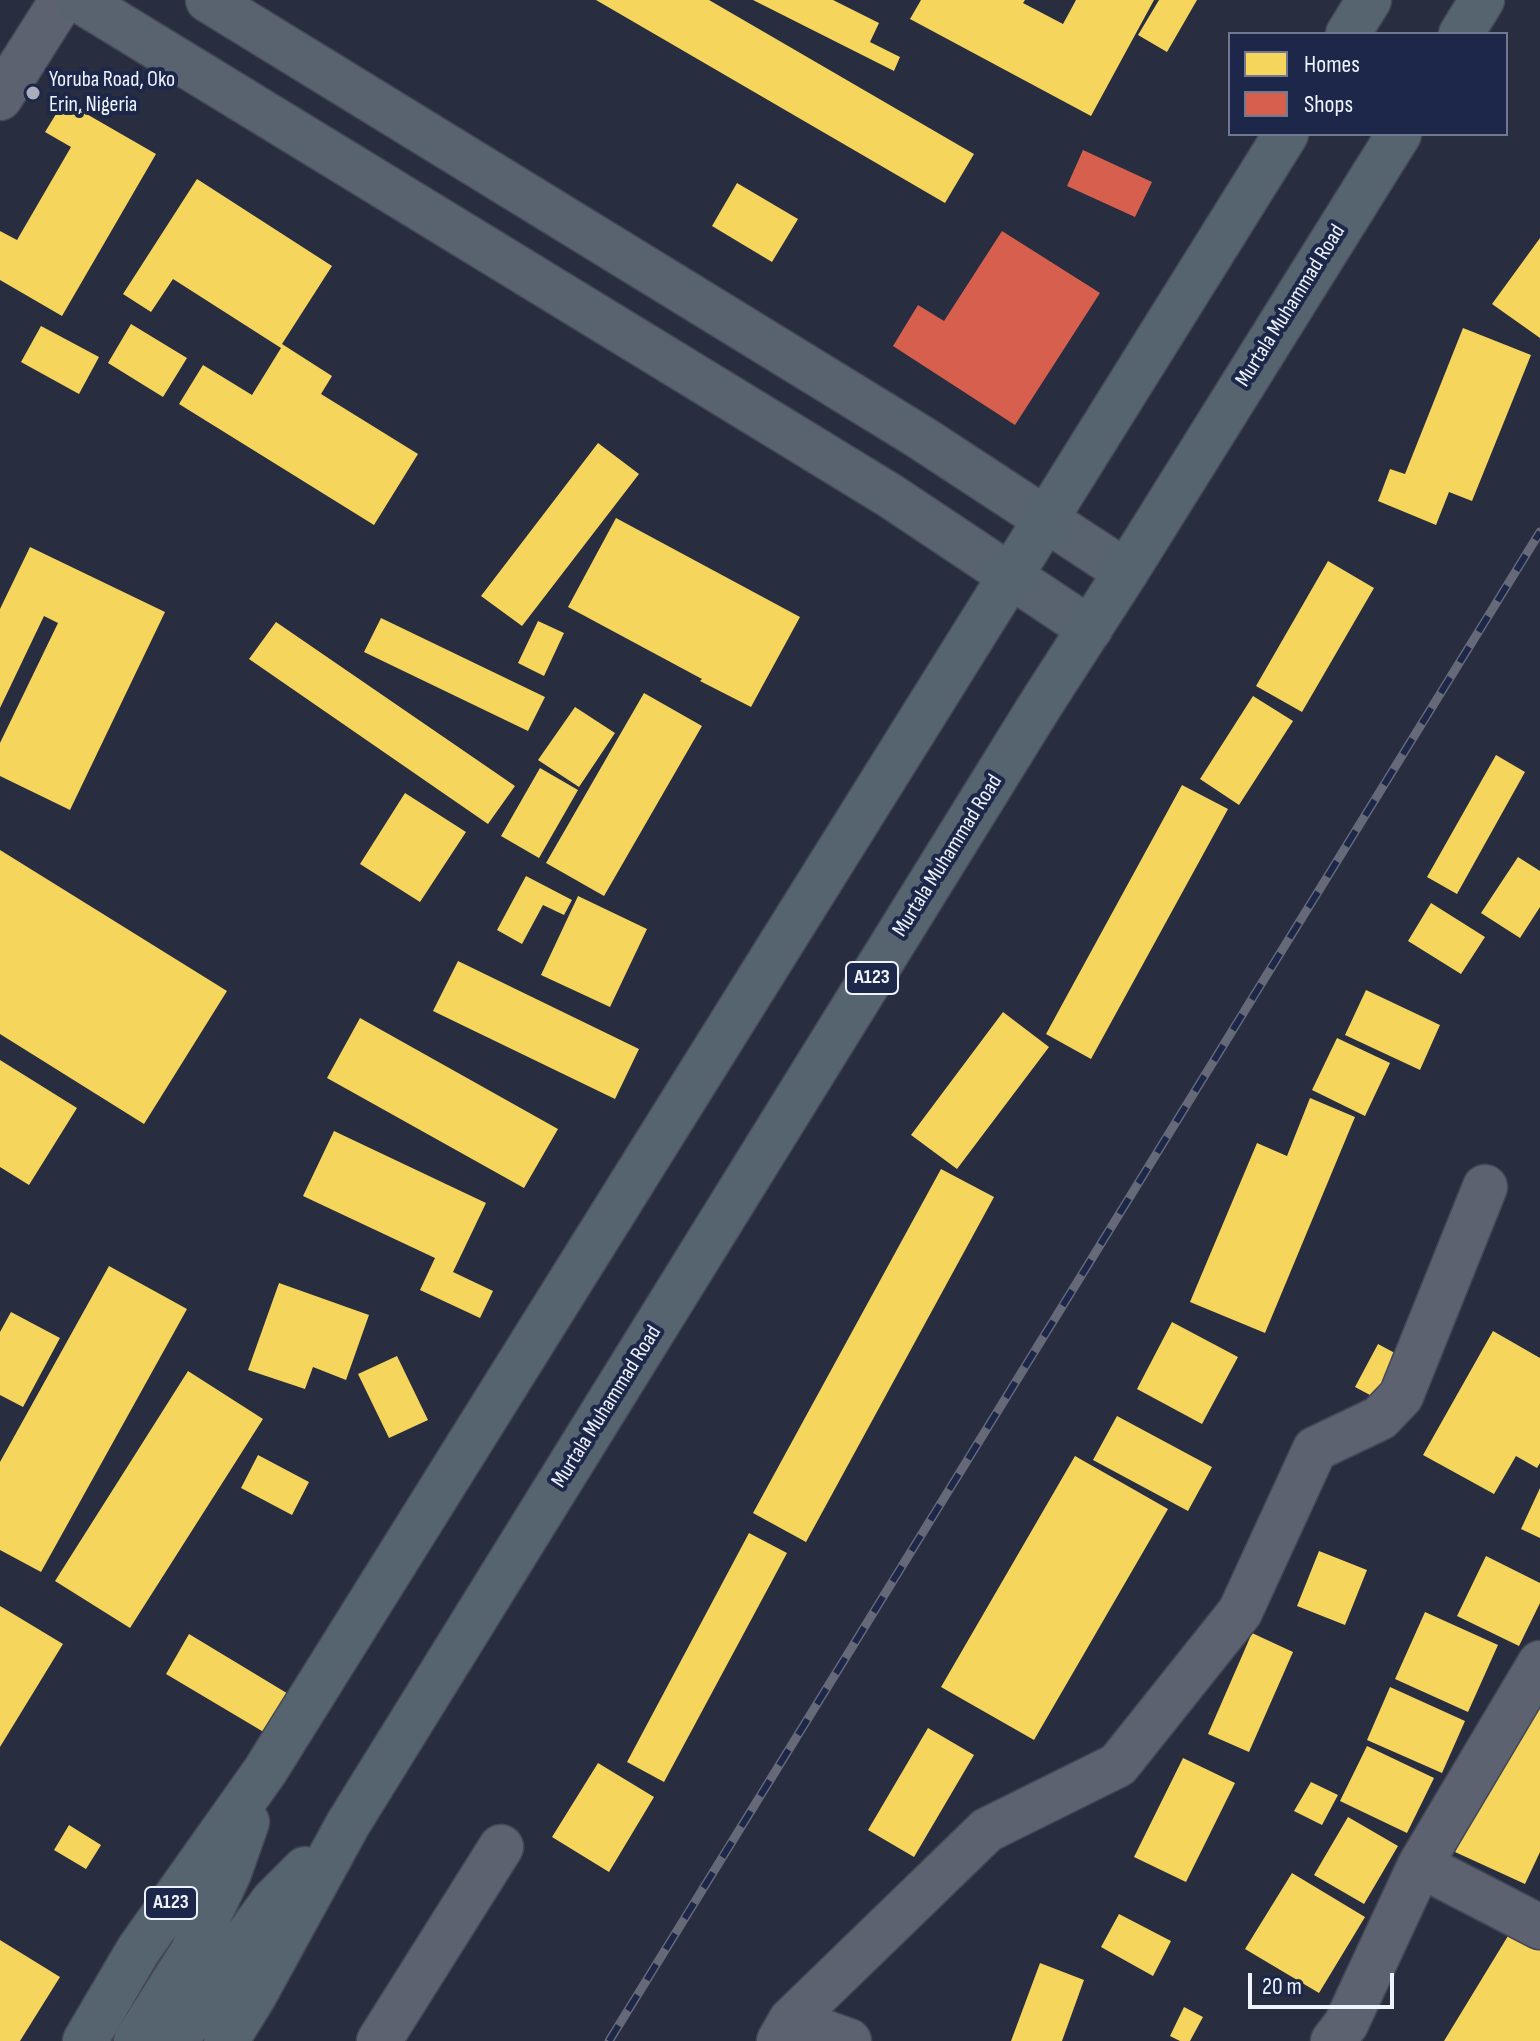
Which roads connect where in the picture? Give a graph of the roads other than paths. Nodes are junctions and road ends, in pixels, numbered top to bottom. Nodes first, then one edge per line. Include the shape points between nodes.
1 (62, 0) edge
2 (79, 0) edge
3 (208, 0) edge
4 (1369, 0) edge
5 (1482, 0) edge
6 (1349, 32) edge
7 (1462, 32) edge
8 (0, 98) edge
9 (1285, 136) edge
10 (1398, 136) edge
11 (1047, 519) junction
12 (1126, 572) junction
13 (1011, 577) junction
14 (1090, 629) junction
15 (1485, 1187) dead end
16 (1540, 1663) edge
17 (265, 1771) junction
18 (348, 1824) junction
19 (501, 1847) dead end
20 (1420, 1865) junction
21 (1540, 1927) edge
22 (785, 2030) edge
23 (85, 2041) edge
24 (136, 2041) edge
25 (176, 2041) edge
26 (226, 2041) edge
27 (379, 2041) edge
28 (849, 2041) edge
29 (1333, 2041) edge

1 - 8 street
2 - 13 main road via 876,487
3 - 11 main road
4 - 6 highway
5 - 7 highway
9 - 11 highway, A123
10 - 12 highway, Murtala Muhammad Road / A123
11 - 12 main road
11 - 13 highway, A123
12 - 14 highway, Murtala Muhammad Road / A123
13 - 14 main road
13 - 17 highway, A123
14 - 18 highway, Murtala Muhammad Road / A123
15 - 22 street via 1401,1396 1380,1418 1315,1449 1240,1612 1118,1765 987,1830
16 - 20 street
17 - 23 highway, A123 via 139,1949
17 - 24 highway, A123 via 217,1900 191,1954
18 - 25 highway, Murtala Muhammad Road / A123 via 273,1901
18 - 26 highway, Murtala Muhammad Road / A123
19 - 27 street
20 - 21 street
20 - 29 street via 1346,2024
22 - 28 street

